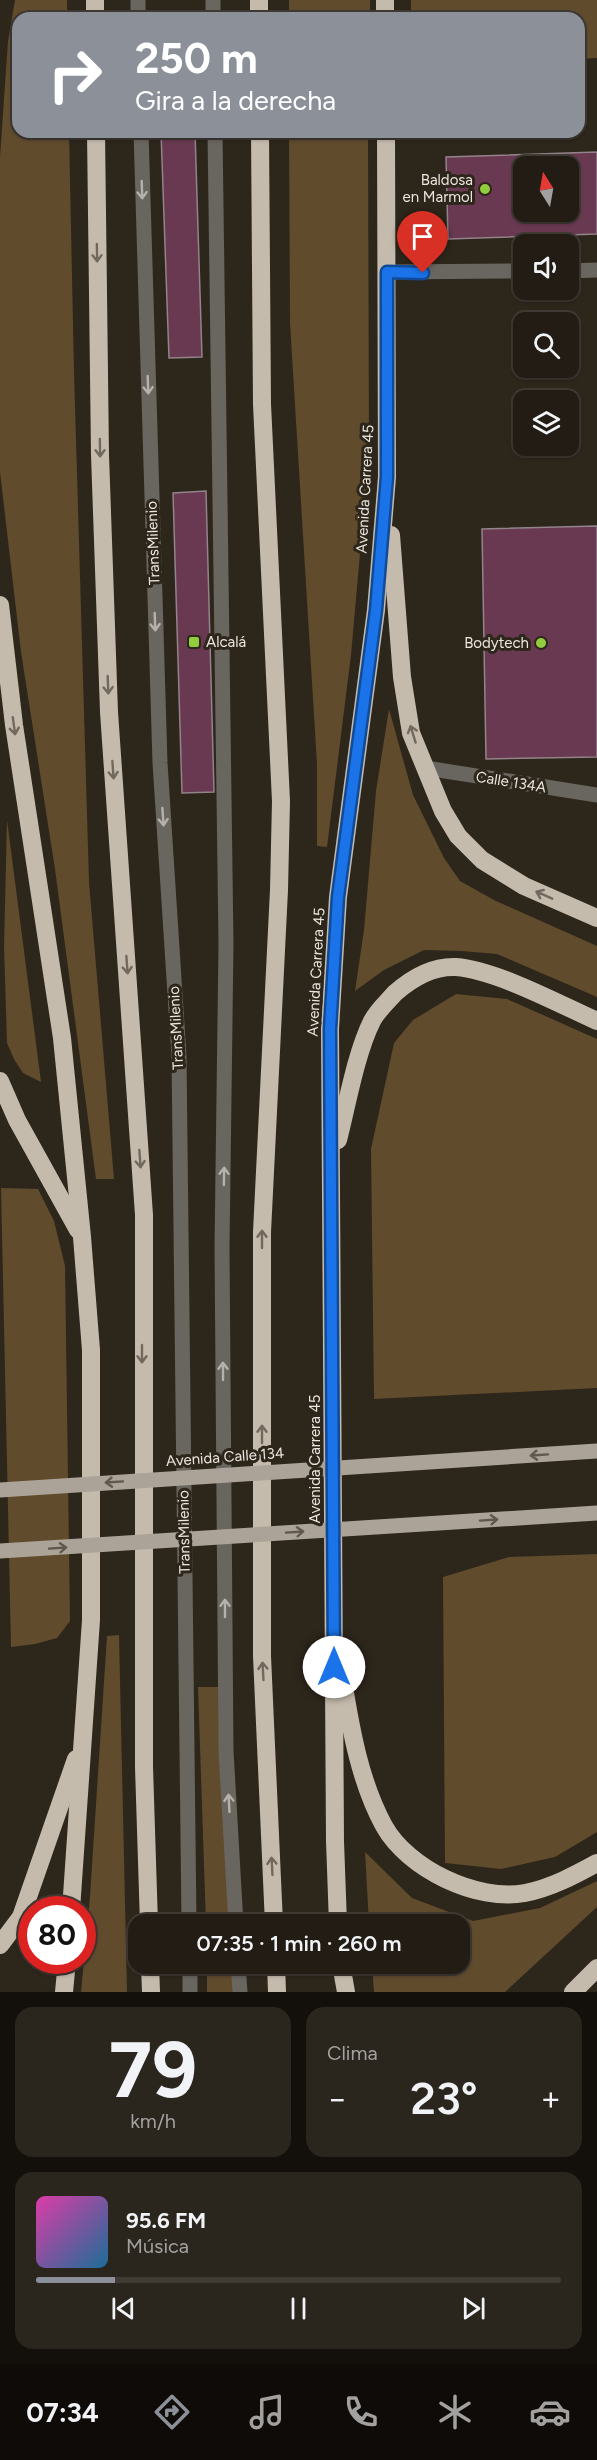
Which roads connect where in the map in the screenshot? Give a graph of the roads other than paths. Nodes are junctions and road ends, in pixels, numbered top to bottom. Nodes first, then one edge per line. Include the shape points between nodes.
1 (96, 138) edge
2 (141, 138) edge
3 (215, 138) edge
4 (260, 138) edge
5 (386, 138) edge
6 (597, 270) edge
7 (513, 271) edge
8 (579, 271) edge
9 (387, 272) junction
10 (387, 477) junction
11 (0, 605) edge
12 (426, 768) junction
13 (597, 795) edge
14 (597, 918) edge
15 (597, 1020) edge
16 (0, 1081) edge
17 (332, 1162) junction
18 (82, 1237) junction
19 (597, 1451) edge
20 (0, 1490) edge
21 (597, 1513) edge
22 (0, 1551) edge
23 (334, 1624) junction
24 (83, 1737) junction
25 (597, 1863) edge
26 (72, 1896) edge
27 (149, 1914) edge
28 (189, 1914) edge
29 (235, 1914) edge
30 (274, 1914) edge
31 (338, 1914) edge
32 (0, 1945) edge
33 (597, 1968) edge
34 (66, 1974) edge
35 (150, 1974) edge
36 (190, 1974) edge
37 (239, 1974) edge
38 (276, 1974) edge
39 (343, 1974) edge
40 (64, 1992) edge
41 (151, 1992) edge
42 (190, 1992) edge
43 (240, 1992) edge
44 (277, 1992) edge
45 (346, 1992) edge
46 (573, 1992) edge

1 -> 27 highway via 100,455 109,712 144,1215 144,1767
2 -> 28 street, TransMilenio via 160,763 179,1056
29 -> 3 street via 225,1739 222,1248 226,944
30 -> 4 highway via 262,1656 262,1232 281,801 262,404
5 - 9 highway, Avenida Carrera 45
6 - 8 street
7 - 9 street
9 - 10 highway, Avenida Carrera 45
12 -> 10 highway via 411,733 402,677
10 - 17 highway, Avenida Carrera 45 via 376,610 338,897 330,1029
11 -> 18 highway via 14,725 62,1038
12 - 13 street, Calle 134A
14 -> 12 highway via 524,886 483,860 458,836
15 - 17 highway via 492,975 456,967 417,976 385,1003 372,1021
16 - 18 highway via 17,1120
17 - 23 highway, Avenida Carrera 45
18 - 24 highway via 91,1350 91,1620
19 -> 20 main road, Avenida Calle 134, bridge
22 -> 21 main road, bridge
23 - 25 highway via 350,1725 364,1778 384,1827 404,1852 423,1868 458,1885 489,1893 524,1893 569,1878
23 - 31 highway, Avenida Carrera 45
24 - 26 highway
24 - 32 highway via 21,1917
33 - 46 highway
34 - 40 highway
35 - 41 highway
36 - 42 street
37 - 43 street
38 - 44 highway
39 - 45 highway

